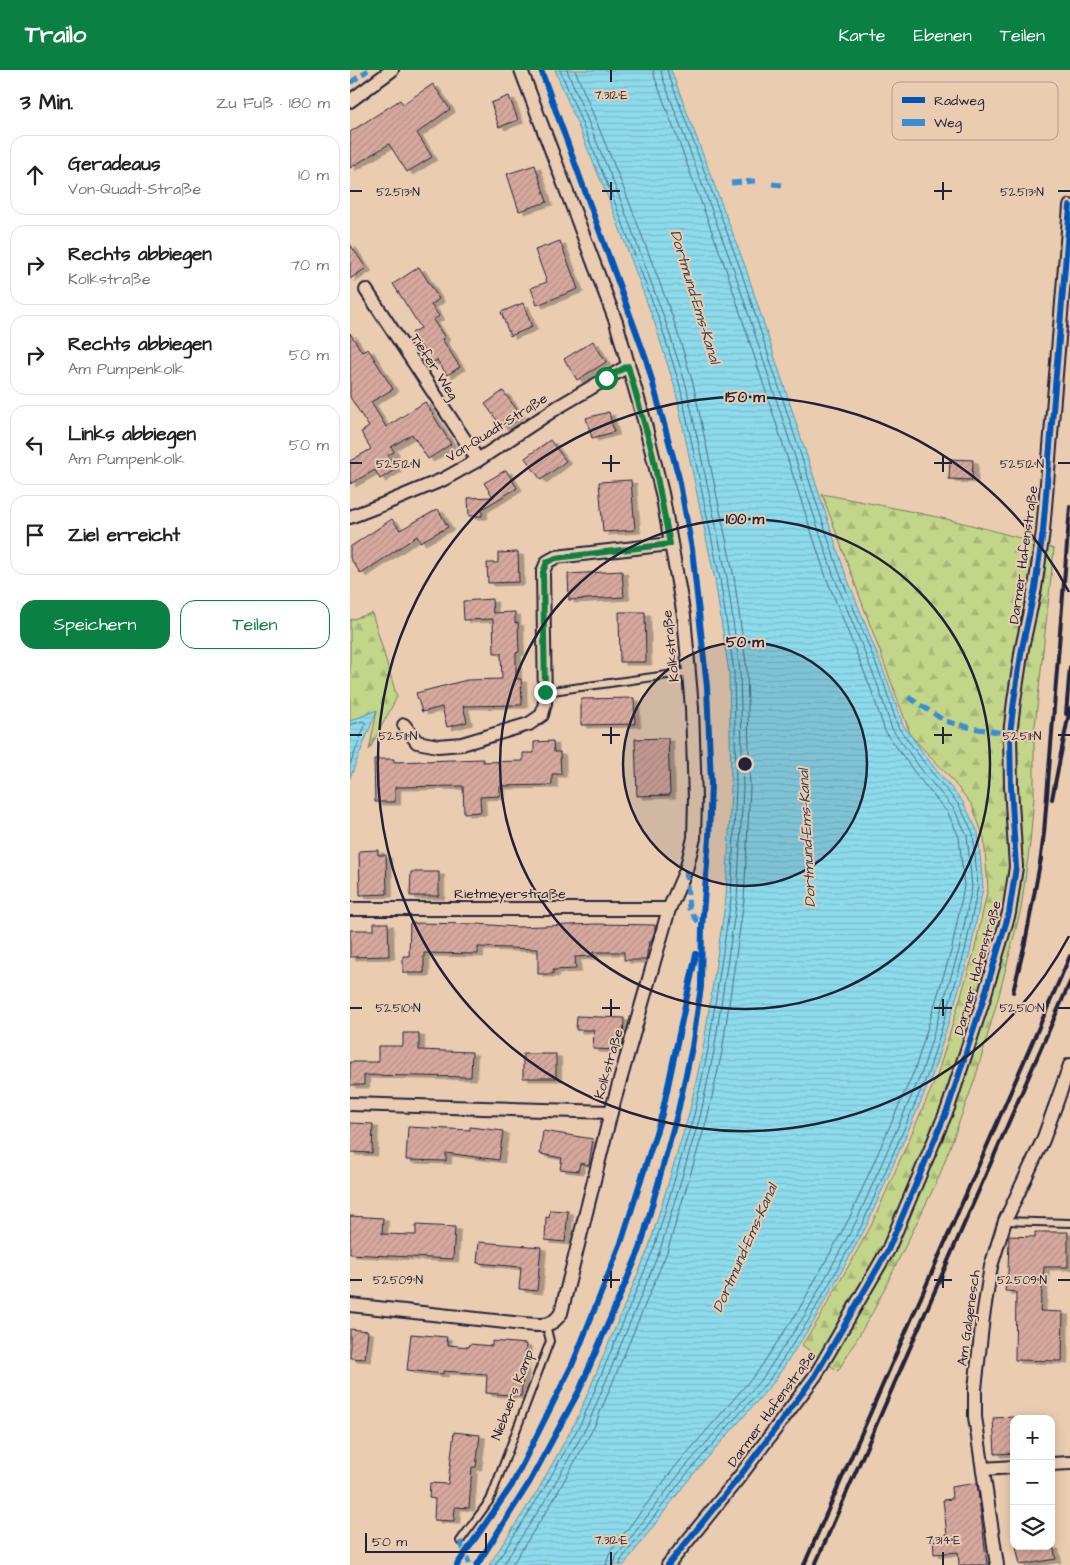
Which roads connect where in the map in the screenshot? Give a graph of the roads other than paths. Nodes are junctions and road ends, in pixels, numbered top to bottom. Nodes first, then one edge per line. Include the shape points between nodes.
1 (392, 70) edge
2 (522, 70) edge
3 (350, 101) edge
4 (1070, 206) edge
5 (366, 290) dead end
6 (628, 366) junction
7 (478, 460) junction
8 (350, 517) edge
9 (670, 544) junction
10 (689, 672) junction
11 (545, 692) junction
12 (404, 725) dead end
13 (350, 909) edge
14 (670, 909) junction
15 (1070, 1065) edge
16 (350, 1104) edge
17 (611, 1112) junction
18 (1005, 1221) junction
19 (1070, 1223) edge
20 (350, 1305) edge
21 (546, 1325) junction
22 (1070, 1463) edge
23 (1055, 1464) edge
24 (1010, 1467) edge
25 (983, 1469) junction
26 (460, 1541) dead end
27 (668, 1565) edge
28 (997, 1565) edge

1 - 3 street
2 - 6 street, Kolkstraße via 616,322
4 - 27 street, Darmer Hafenstraße via 1043,531 1010,734 1016,867 1009,913 985,995 948,1108 888,1250 815,1376
5 - 7 street, Tiefer Weg
6 - 7 street, Von-Quadt-Straße
6 - 9 street, Kolkstraße via 652,451
7 - 8 street, Von-Quadt-Straße via 444,479
9 - 10 street, Kolkstraße via 684,616
9 - 11 street via 556,558 547,562 543,572
10 - 11 lane
10 - 14 street, Kolkstraße via 694,838 686,870
11 - 12 street via 542,715 529,724 462,744 438,746 417,742
13 - 14 street, Rietmeyerstraße
14 - 17 street, Kolkstraße
15 - 18 street, Am Galgenesch via 1043,1140
16 - 17 street, Kolkstraße
17 - 21 street, Kolkstraße via 561,1313 556,1322
18 - 19 lane
18 - 25 street, Am Galgenesch via 991,1266 975,1389 975,1417
20 - 21 street
21 - 26 lane, Niebuers Kamp via 550,1341 490,1500
22 - 23 street
24 - 25 street
25 - 28 street, Am Galgenesch

